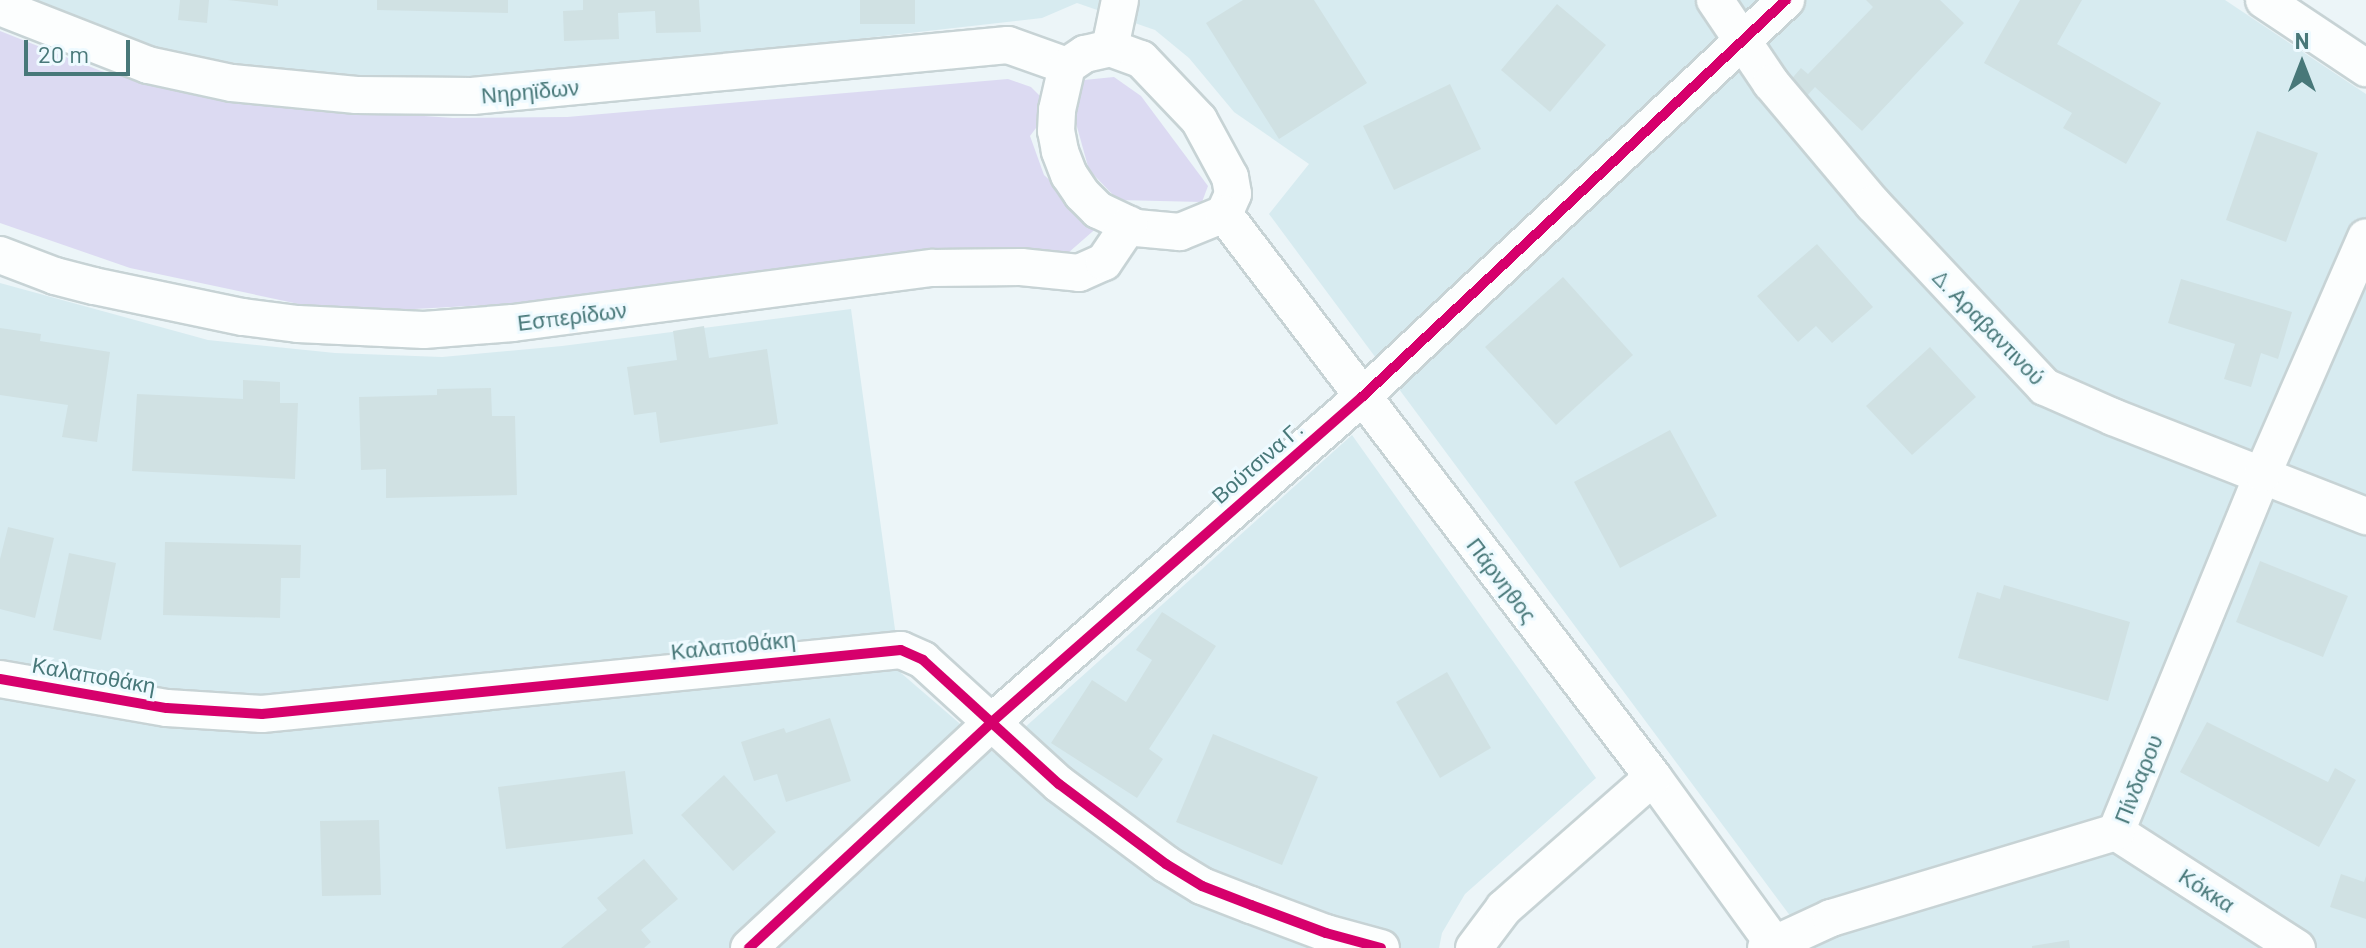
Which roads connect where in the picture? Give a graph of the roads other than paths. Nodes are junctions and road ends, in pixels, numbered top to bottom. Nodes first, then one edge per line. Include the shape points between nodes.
1 (1120, 0) edge
2 (1715, 0) edge
3 (1786, 0) edge
4 (2264, 0) edge
5 (0, 7) edge
6 (1742, 41) junction
7 (1110, 48) junction
8 (1067, 66) junction
9 (2366, 68) edge
10 (1224, 214) junction
11 (1129, 225) junction
12 (2366, 237) edge
13 (0, 255) edge
14 (1362, 397) junction
15 (2263, 473) junction
16 (2366, 516) edge
17 (0, 679) edge
18 (993, 721) junction
19 (1653, 777) junction
20 (2116, 832) junction
21 (1772, 946) edge
22 (749, 948) edge
23 (1381, 948) edge
24 (1474, 948) edge
25 (2297, 948) edge

1 - 7 street
2 - 6 street, Δ. Αραβαντινού
3 - 6 street, Βούτσινα Γ.
4 - 9 street
5 - 8 street, Νηρηϊδων via 148,65 232,83 356,95 472,96 1008,45
6 - 14 street, Βούτσινα Γ.
6 - 15 street, Δ. Αραβαντινού via 1873,204 2030,374 2071,400
7 - 8 street via 1085,54
7 - 10 street via 1141,59 1199,120 1230,177 1233,194
8 - 11 street via 1056,131 1069,175 1098,210
10 - 11 street via 1180,232
10 - 14 street, Πάρνηθος
11 - 13 street, Εσπερίδων via 1104,262 1079,273 1021,267 933,268 424,330 298,324 162,302 55,276
12 - 15 street, Πίνδαρου
14 - 18 street, Βούτσινα Γ.
14 - 19 street, Πάρνηθος
15 - 16 street, Δ. Αραβαντινού
15 - 20 street, Πίνδαρου
17 - 18 street, Καλαποθάκη via 167,708 262,714 901,650 923,660
18 - 22 street, Βούτσινα Γ.
18 - 23 street, Καλαποθάκη via 1059,784 1178,872 1251,905
19 - 21 street, Πάρνηθος
19 - 24 street via 1504,908
20 - 21 street, Πίνδαρου via 1831,918
20 - 25 street, Κόκκα

